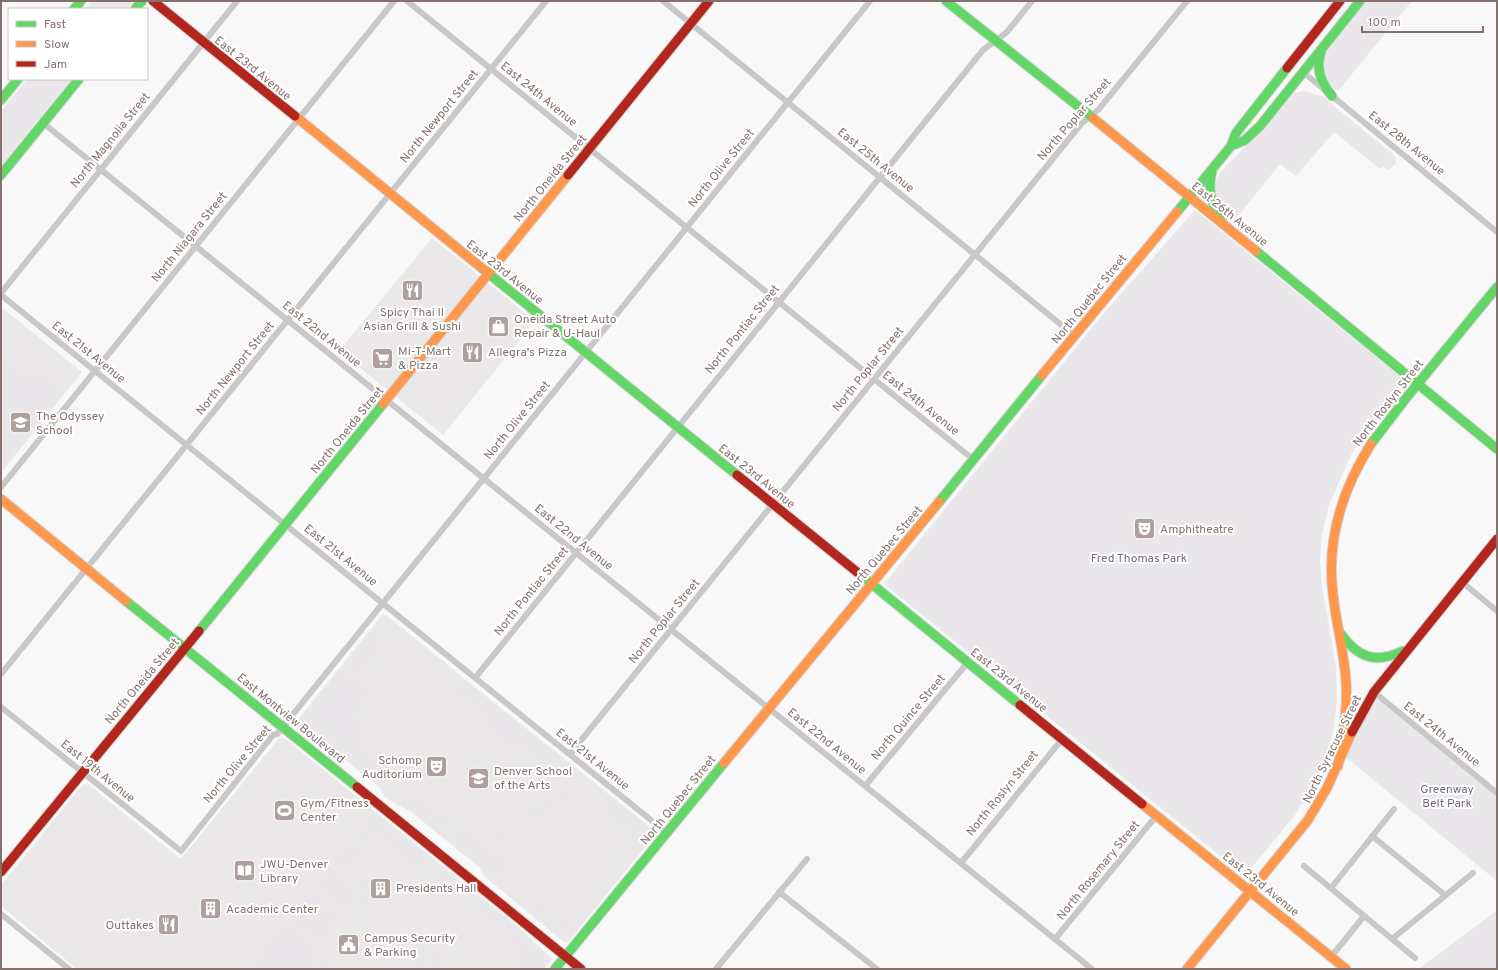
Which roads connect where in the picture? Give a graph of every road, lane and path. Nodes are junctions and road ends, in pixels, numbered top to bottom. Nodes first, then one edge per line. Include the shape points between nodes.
1 (153, 1) edge
2 (237, 1) edge
3 (394, 1) edge
4 (407, 1) edge
5 (546, 1) edge
6 (663, 1) edge
7 (709, 1) edge
8 (870, 1) edge
9 (946, 1) edge
10 (1032, 1) edge
11 (1186, 1) edge
12 (1340, 1) edge
13 (1360, 1) edge
14 (691, 24) junction
15 (1329, 40) junction
16 (996, 41) junction
17 (203, 43) junction
18 (1305, 46) junction
19 (491, 69) junction
20 (1303, 72) junction
21 (17, 80) edge
22 (78, 80) edge
23 (1332, 96) junction
24 (1, 100) edge
25 (788, 103) junction
26 (1090, 116) junction
27 (298, 120) junction
28 (43, 123) junction
29 (1231, 146) junction
30 (590, 149) junction
31 (1213, 168) junction
32 (100, 169) junction
33 (1, 176) edge
34 (879, 177) junction
35 (390, 194) junction
36 (1190, 196) junction
37 (1223, 224) junction
38 (687, 228) junction
39 (1497, 232) edge
40 (196, 246) junction
41 (975, 255) junction
42 (488, 274) junction
43 (1497, 286) edge
44 (1, 294) edge
45 (778, 302) junction
46 (288, 320) junction
47 (1075, 336) junction
48 (586, 352) junction
49 (95, 371) junction
50 (874, 379) junction
51 (1418, 383) junction
52 (386, 400) junction
53 (678, 427) junction
54 (187, 445) junction
55 (1497, 449) edge
56 (974, 460) junction
57 (484, 478) junction
58 (1, 487) edge
59 (1, 499) edge
60 (773, 504) junction
61 (285, 524) junction
62 (1497, 539) edge
63 (576, 553) junction
64 (87, 568) junction
65 (1462, 582) junction
66 (871, 584) junction
67 (383, 603) junction
68 (1497, 611) edge
69 (671, 630) junction
70 (1338, 630) junction
71 (185, 648) junction
72 (1407, 649) junction
73 (968, 662) junction
74 (1, 674) edge
75 (475, 678) junction
76 (1374, 692) junction
77 (1, 707) edge
78 (769, 709) junction
79 (282, 726) junction
80 (1062, 738) junction
81 (570, 754) junction
82 (1338, 766) junction
83 (82, 772) junction
84 (865, 786) junction
85 (1497, 793) edge
86 (1394, 809) dead end
87 (1157, 815) junction
88 (667, 833) junction
89 (1372, 836) junction
90 (181, 851) joint
91 (807, 858) dead end
92 (961, 863) junction
93 (1304, 866) dead end
94 (1, 872) edge
95 (1473, 873) dead end
96 (1331, 888) junction
97 (1250, 890) junction
98 (780, 892) junction
99 (1445, 895) junction
100 (1, 914) edge
101 (1364, 916) junction
102 (1055, 939) junction
103 (1392, 939) junction
104 (566, 956) junction
105 (1331, 957) junction
106 (1415, 958) dead end
107 (69, 969) edge
108 (555, 969) edge
109 (581, 969) edge
110 (716, 969) edge
111 (877, 969) edge
112 (1092, 969) edge
113 (1187, 969) edge
114 (1346, 969) edge

1 - 17 street, East 23rd Avenue
2 - 17 street, North Magnolia Street
3 - 27 street, North Niagara Street
4 - 19 street, East 24th Avenue
5 - 19 street, North Newport Street
6 - 14 street, East 25th Avenue
7 - 14 street, North Oneida Street
8 - 25 street, North Olive Street
9 - 16 street, East 26th Avenue
10 - 16 street, North Pontiac Street via 1007,32
11 - 26 street, North Poplar Street via 1099,109
12 - 18 street, North Quebec Street
13 - 15 street, North Quebec Street
14 - 25 street, East 25th Avenue
14 - 30 street, North Oneida Street
15 - 20 street, North Quebec Street
15 - 23 street via 1319,58 1318,66 1323,84
16 - 26 street, East 26th Avenue
16 - 34 street, North Pontiac Street via 983,50
17 - 27 street, East 23rd Avenue
17 - 32 street, North Magnolia Street
18 - 20 street via 1300,63
18 - 29 street, North Quebec Street via 1236,133
19 - 30 street, East 24th Avenue
19 - 35 street, North Newport Street
20 - 23 street, East 28th Avenue
20 - 29 street, North Quebec Street via 1255,131 1245,140
21 - 24 street
22 - 28 street
23 - 39 street, East 28th Avenue
25 - 34 street, East 25th Avenue
25 - 38 street, North Olive Street
26 - 36 street, East 26th Avenue
26 - 41 street, North Poplar Street
27 - 35 street, East 23rd Avenue
27 - 40 street, North Niagara Street
28 - 32 street, East 22nd Avenue
28 - 33 street
29 - 31 street, North Quebec Street
30 - 38 street, East 24th Avenue
30 - 42 street, North Oneida Street
31 - 36 street, North Quebec Street
31 - 37 street via 1209,183 1210,198 1212,207
32 - 40 street, East 22nd Avenue
32 - 44 street, North Magnolia Street
34 - 41 street, East 25th Avenue
34 - 45 street, North Pontiac Street
35 - 42 street, East 23rd Avenue
35 - 46 street, North Newport Street
36 - 37 street, East 26th Avenue
36 - 47 street, North Quebec Street
37 - 51 street, East 26th Avenue
38 - 45 street, East 24th Avenue
38 - 48 street, North Olive Street
40 - 46 street, East 22nd Avenue
40 - 49 street, North Niagara Street
41 - 47 street, East 25th Avenue
41 - 50 street, North Poplar Street
42 - 48 street, East 23rd Avenue
42 - 52 street, North Oneida Street
43 - 51 street, North Roslyn Street
44 - 49 street, East 21st Avenue
45 - 50 street, East 24th Avenue
45 - 53 street, North Pontiac Street
46 - 52 street, East 22nd Avenue
46 - 54 street, North Newport Street
47 - 56 street, North Quebec Street
48 - 53 street, East 23rd Avenue
48 - 57 street, North Olive Street
49 - 54 street, East 21st Avenue
49 - 58 street, North Niagara Street
50 - 56 street, East 24th Avenue
50 - 60 street, North Poplar Street
51 - 55 street, East 26th Avenue
51 - 70 street, North Roslyn Street via 1364,453 1340,504 1333,537 1331,564
52 - 57 street, East 22nd Avenue
52 - 61 street, North Oneida Street
53 - 60 street, East 23rd Avenue
53 - 63 street, North Pontiac Street
54 - 61 street, East 21st Avenue
54 - 64 street, North Newport Street
56 - 66 street, North Quebec Street
57 - 63 street, East 22nd Avenue
57 - 67 street, North Olive Street
59 - 64 street, East Montview Boulevard
60 - 66 street, East 23rd Avenue
60 - 69 street, North Poplar Street
61 - 67 street, East 21st Avenue
61 - 71 street, North Oneida Street
62 - 65 street, North Syracuse Street
63 - 69 street, East 22nd Avenue
63 - 75 street, North Pontiac Street
64 - 71 street, East Montview Boulevard
64 - 74 street, North Newport Street
65 - 68 street
65 - 72 street, North Syracuse Street
66 - 73 street, East 23rd Avenue
66 - 78 street, North Quebec Street
67 - 75 street, East 21st Avenue
67 - 79 street, North Olive Street
69 - 78 street, East 22nd Avenue
69 - 81 street, North Poplar Street
70 - 72 street via 1351,648 1368,658 1388,658
70 - 82 street, North Roslyn Street via 1346,682
71 - 79 street, East Montview Boulevard
71 - 83 street, North Oneida Street
72 - 76 street, North Syracuse Street
73 - 80 street, East 23rd Avenue
73 - 84 street, North Quince Street
75 - 81 street, East 21st Avenue
76 - 82 street, North Syracuse Street via 1358,720
76 - 85 street, East 24th Avenue
77 - 83 street, East 19th Avenue
78 - 84 street, East 22nd Avenue
78 - 88 street, North Quebec Street
79 - 90 street, North Olive Street via 276,734 272,734
79 - 104 street, East Montview Boulevard
80 - 87 street, East 23rd Avenue
80 - 92 street, North Roslyn Street
81 - 88 street, East 21st Avenue
82 - 97 street, North Syracuse Street via 1318,806
83 - 90 street, East 19th Avenue
83 - 94 street, North Oneida Street
84 - 92 street, East 22nd Avenue
86 - 89 street
87 - 97 street, East 23rd Avenue
87 - 102 street, North Rosemary Street
88 - 104 street, North Quebec Street
89 - 96 street
89 - 99 street
91 - 98 street
92 - 102 street, East 22nd Avenue
93 - 96 street
95 - 99 street
96 - 101 street
97 - 105 street, East 23rd Avenue
97 - 113 street, North Syracuse Street
98 - 110 street
98 - 111 street
99 - 103 street
100 - 107 street
101 - 103 street
101 - 105 street
102 - 112 street, East 22nd Avenue
103 - 106 street
104 - 108 street, North Quebec Street
104 - 109 street, East Montview Boulevard
105 - 114 street, East 23rd Avenue

